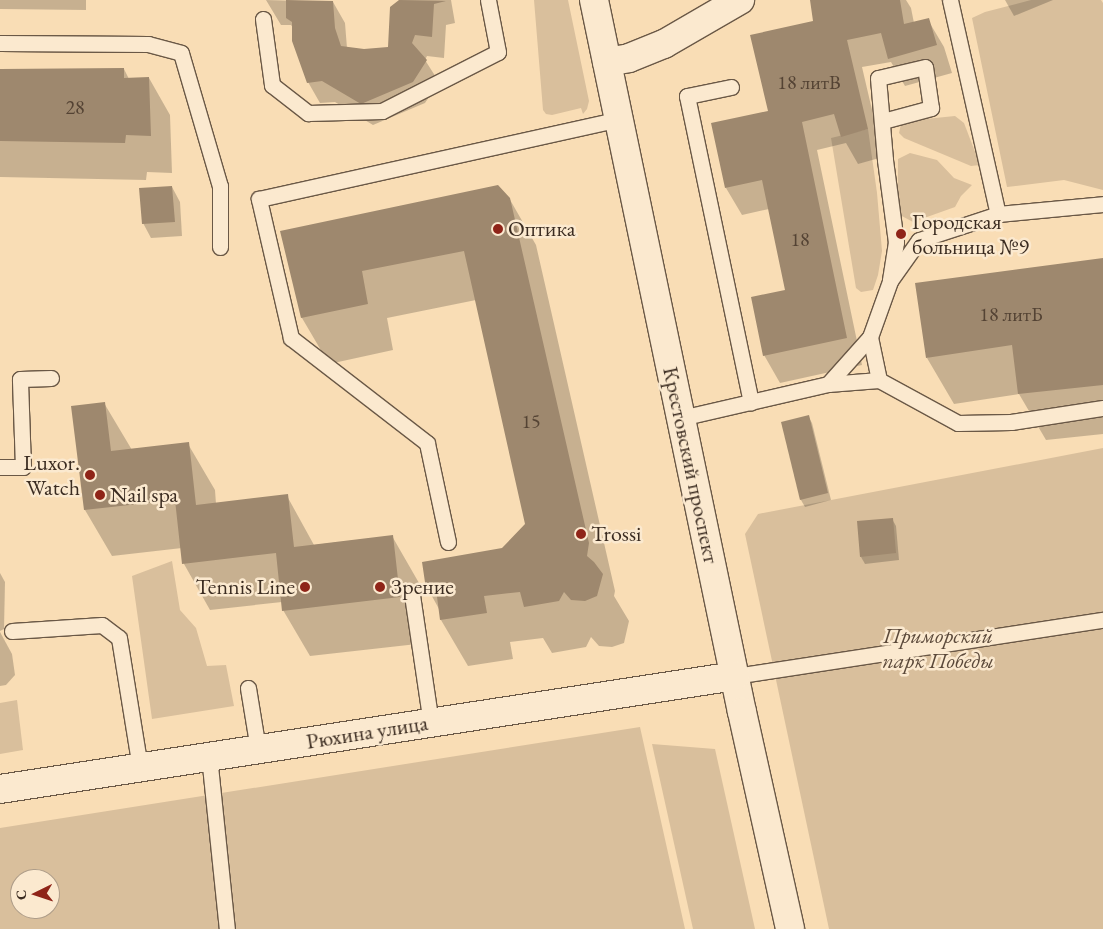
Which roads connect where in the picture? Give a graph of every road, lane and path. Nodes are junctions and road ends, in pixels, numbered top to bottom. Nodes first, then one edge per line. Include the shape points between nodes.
1 (488, 0) edge
2 (594, 0) edge
3 (740, 0) edge
4 (950, 0) edge
5 (263, 19) dead end
6 (0, 42) edge
7 (607, 62) junction
8 (731, 87) dead end
9 (619, 119) junction
10 (883, 121) dead end
11 (1103, 204) edge
12 (998, 214) junction
13 (919, 240) junction
14 (896, 242) junction
15 (220, 247) dead end
16 (890, 281) junction
17 (870, 337) junction
18 (51, 378) dead end
19 (879, 380) junction
20 (828, 384) junction
21 (751, 402) junction
22 (1103, 408) edge
23 (682, 418) junction
24 (0, 467) edge
25 (448, 542) dead end
26 (412, 595) dead end
27 (1103, 620) edge
28 (12, 631) dead end
29 (735, 676) junction
30 (248, 688) dead end
31 (431, 723) junction
32 (258, 749) junction
33 (209, 756) junction
34 (140, 767) junction
35 (0, 789) edge
36 (227, 929) edge
37 (790, 929) edge

1 - 5 lane via 498,52 382,111 308,113 286,96 272,85
2 - 7 street, Крестовский проспект
3 - 7 street via 664,44 629,58
4 - 12 lane
6 - 15 lane via 148,44 181,53 220,186
7 - 9 street, Крестовский проспект
8 - 21 lane via 687,96
9 - 23 street, Крестовский проспект
9 - 25 lane via 259,199 291,338 427,443
10 - 14 lane
11 - 12 lane
12 - 13 lane
13 - 14 lane
13 - 16 lane
14 - 16 lane
16 - 17 lane
17 - 19 lane
17 - 20 lane
18 - 24 lane via 20,378 23,466
19 - 20 lane
19 - 22 lane via 958,423 1011,422
20 - 21 lane
21 - 23 lane
23 - 29 street, Крестовский проспект
26 - 31 lane
27 - 29 lane
28 - 34 lane via 102,625 119,638
29 - 31 street, Рюхина улица
29 - 37 street, Крестовский проспект
30 - 32 lane
31 - 32 street, Рюхина улица
32 - 33 street, Рюхина улица
33 - 34 street, Рюхина улица
33 - 36 lane
34 - 35 street, Рюхина улица

